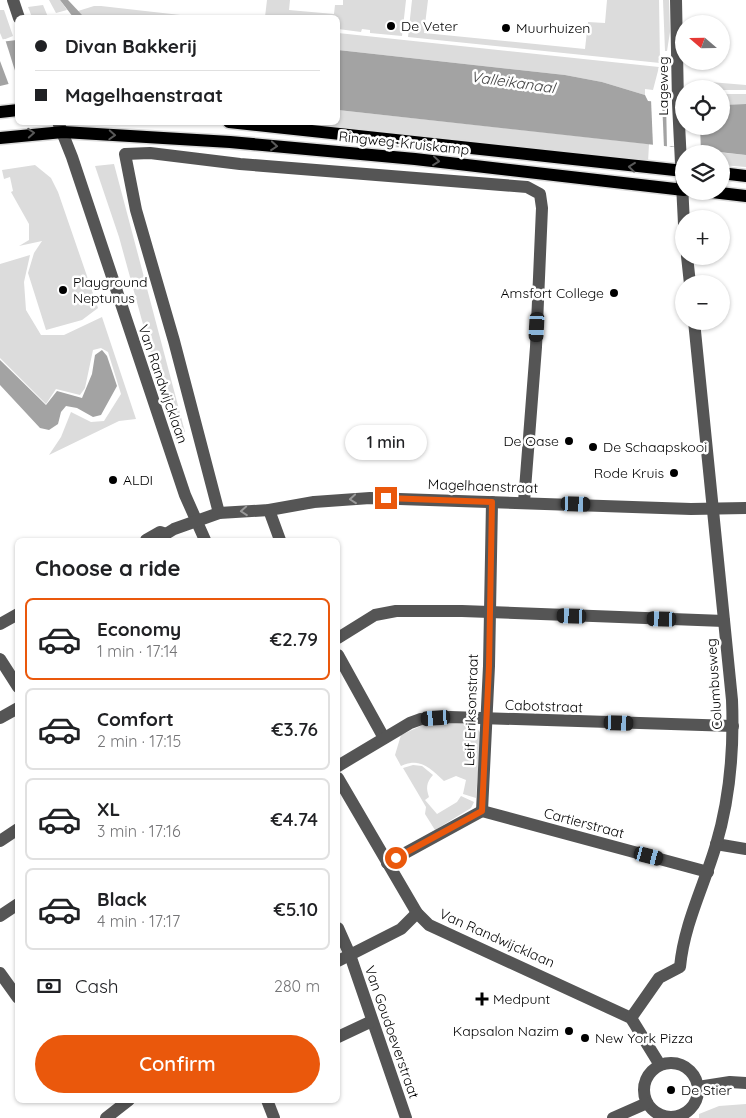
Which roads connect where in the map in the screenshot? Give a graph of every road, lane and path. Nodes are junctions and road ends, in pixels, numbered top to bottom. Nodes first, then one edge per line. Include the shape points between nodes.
1 (13, 0) edge
2 (676, 0) edge
3 (18, 15) edge
4 (15, 110) edge
5 (0, 112) edge
6 (257, 125) edge
7 (60, 127) edge
8 (0, 138) edge
9 (680, 145) edge
10 (675, 170) edge
11 (730, 174) edge
12 (746, 176) edge
13 (675, 189) edge
14 (730, 194) edge
15 (746, 196) edge
16 (695, 330) edge
17 (492, 502) junction
18 (524, 502) junction
19 (746, 508) edge
20 (713, 509) junction
21 (270, 510) junction
22 (219, 513) junction
23 (196, 520) junction
24 (165, 537) edge
25 (150, 538) edge
26 (204, 538) edge
27 (279, 538) edge
28 (489, 613) junction
29 (15, 616) edge
30 (724, 621) junction
31 (0, 624) edge
32 (340, 637) edge
33 (0, 659) edge
34 (340, 659) edge
35 (15, 683) edge
36 (15, 710) edge
37 (0, 718) edge
38 (487, 719) junction
39 (733, 726) junction
40 (384, 738) junction
41 (340, 765) edge
42 (340, 782) edge
43 (482, 811) junction
44 (15, 832) edge
45 (0, 841) edge
46 (716, 844) junction
47 (746, 849) edge
48 (386, 863) junction
49 (708, 872) junction
50 (15, 906) edge
51 (417, 913) junction
52 (0, 916) edge
53 (340, 932) edge
54 (350, 955) junction
55 (340, 960) edge
56 (0, 973) edge
57 (15, 994) edge
58 (632, 1018) junction
59 (372, 1021) junction
60 (340, 1036) edge
61 (660, 1065) junction
62 (746, 1083) edge
63 (698, 1086) junction
64 (269, 1103) edge
65 (647, 1103) junction
66 (114, 1104) edge
67 (678, 1117) edge
68 (106, 1118) edge
69 (274, 1118) edge
70 (406, 1118) edge
71 (613, 1118) edge

1 - 3 street
2 - 9 street, Lageweg
4 - 5 main road
10 -> 6 main road, Ringweg-Kruiskamp
8 -> 7 main road, Ringweg-Kruiskamp
7 -> 13 main road, Ringweg-Kruiskamp via 415,159
7 - 23 street, Van Randwijcklaan via 150,395
11 - 12 main road
14 - 15 main road
16 - 20 street, Columbusweg
17 - 18 street, Magelhaenstraat
17 -> 21 street, Magelhaenstraat via 370,498 314,502
17 - 28 street, Leif Eriksonstraat
18 - 20 street, Magelhaenstraat
18 - 22 street, Van Randwijcklaan via 536,347 540,194 527,187 259,166 150,153 125,154 136,210
19 - 20 street, Magelhaenstraat
20 - 30 street, Columbusweg
21 -> 22 street, Magelhaenstraat
21 - 27 street
22 - 23 street, Magelhaenstraat
23 - 24 street, Magelhaenstraat
23 - 26 street, Van Randwijcklaan
24 - 25 street, Magelhaenstraat via 160,532
28 - 30 street
28 - 32 street via 396,611 375,616
28 - 38 street, Leif Eriksonstraat
29 - 31 street
30 - 39 street, Columbusweg
33 - 35 street
34 - 40 street
36 - 37 street
38 - 39 street, Cabotstraat
38 - 40 street, Cabotstraat via 421,719
38 - 43 street, Leif Eriksonstraat
39 - 46 street, Columbusweg via 729,786
40 - 41 street, Cabotstraat
42 - 48 street, Van Randwijcklaan
43 - 48 street
43 - 49 street, Cartierstraat
44 - 45 street
46 - 47 street
46 - 49 street, Columbusweg
48 - 51 street, Van Randwijcklaan
49 - 58 street, Columbusweg via 692,913 680,966 659,978
50 - 52 street
51 - 54 street via 401,929
51 - 58 street, Van Randwijcklaan via 445,934
53 - 54 street, Van Goudoeverstraat
54 - 55 street
54 - 59 street, Van Goudoeverstraat
56 - 57 street
58 - 61 street
59 - 60 street
59 - 70 street, Van Goudoeverstraat
61 - 63 street via 670,1062 685,1066 696,1078
61 - 65 street via 649,1073 646,1080
62 - 63 street
63 - 67 street via 694,1105
64 - 69 street
65 - 67 street via 660,1115
65 - 71 street
66 - 68 street

